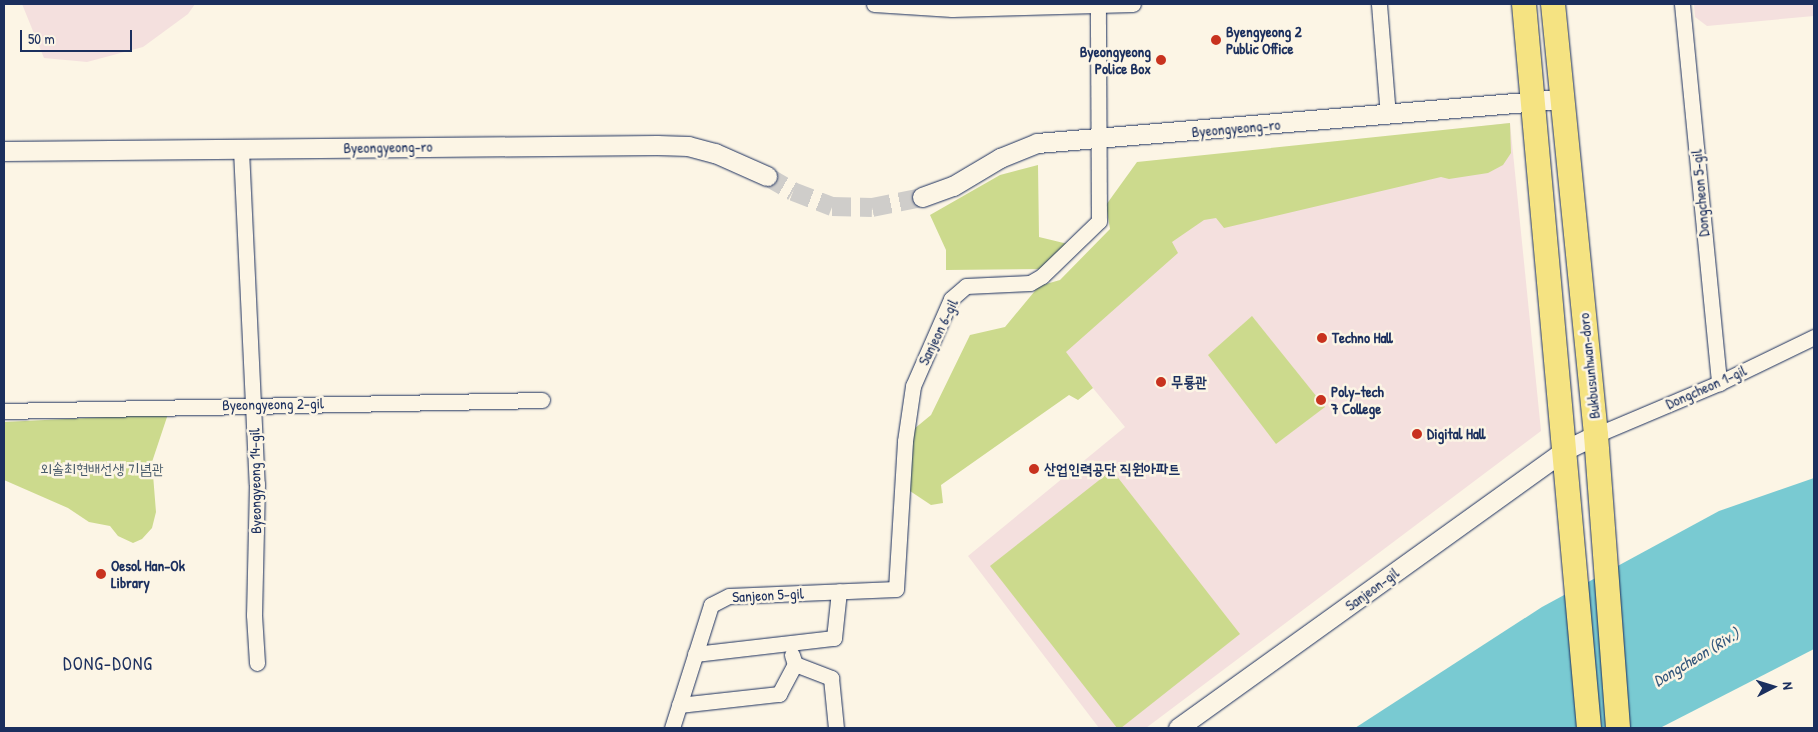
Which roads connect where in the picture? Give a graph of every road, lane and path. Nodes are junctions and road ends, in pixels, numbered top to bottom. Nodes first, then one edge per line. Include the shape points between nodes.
1 (874, 4) edge
2 (1133, 4) edge
3 (1379, 4) edge
4 (1524, 4) edge
5 (1554, 4) edge
6 (1682, 4) edge
7 (1098, 5) edge
8 (952, 6) edge
9 (1562, 99) junction
10 (1533, 102) junction
11 (1388, 114) junction
12 (1100, 140) junction
13 (240, 150) junction
14 (4, 151) edge
15 (767, 176) tunnel mouth
16 (922, 197) tunnel mouth
17 (1814, 337) edge
18 (1719, 383) junction
19 (542, 400) dead end
20 (253, 404) junction
21 (4, 411) edge
22 (1596, 435) junction
23 (1565, 450) junction
24 (896, 589) joint
25 (839, 592) junction
26 (789, 644) junction
27 (695, 654) junction
28 (257, 663) dead end
29 (795, 664) junction
30 (679, 705) junction
31 (672, 728) edge
32 (836, 728) edge
33 (1178, 728) edge
34 (1589, 728) edge
35 (1618, 728) edge

1 - 8 street
2 - 7 street
3 - 11 street
4 - 10 main road, Bukbusunhwan-doro
5 - 9 main road, Bukbusunhwan-doro
6 - 18 street, Dongcheon 5-gil
7 - 8 street
7 - 12 street, Sanjeon 6-gil
9 - 10 street, Byeongyeong-ro
9 - 22 main road, Bukbusunhwan-doro
10 - 11 street, Byeongyeong-ro
10 - 23 main road, Bukbusunhwan-doro
11 - 12 street, Byeongyeong-ro
12 - 16 street, Byeongyeong-ro via 1025,146 953,186
12 - 24 street, Sanjeon 6-gil via 1100,213 1094,227 1030,283 966,286 951,299 912,386 904,441
13 - 14 street, Byeongyeong-ro
13 - 15 street, Byeongyeong-ro via 657,144 688,146 715,153
13 - 20 street, Byeongyeong 14-gil
17 - 18 street, Dongcheon 1-gil
18 - 22 street, Dongcheon 1-gil
19 - 20 street, Byeongyeong 2-gil
20 - 21 street, Byeongyeong 2-gil
20 - 28 street, Byeongyeong 14-gil via 257,484 254,615
22 - 23 street, Sanjeon-gil
22 - 35 main road, Bukbusunhwan-doro
23 - 33 street, Sanjeon-gil
23 - 34 main road, Bukbusunhwan-doro
24 - 25 street, Sanjeon 5-gil
25 - 26 street via 834,638
25 - 27 street, Sanjeon 5-gil via 728,596 711,605
26 - 27 street
26 - 29 street
27 - 30 street, Sanjeon 5-gil
29 - 30 street via 779,694
29 - 32 street via 831,678
30 - 31 street, Sanjeon 5-gil

